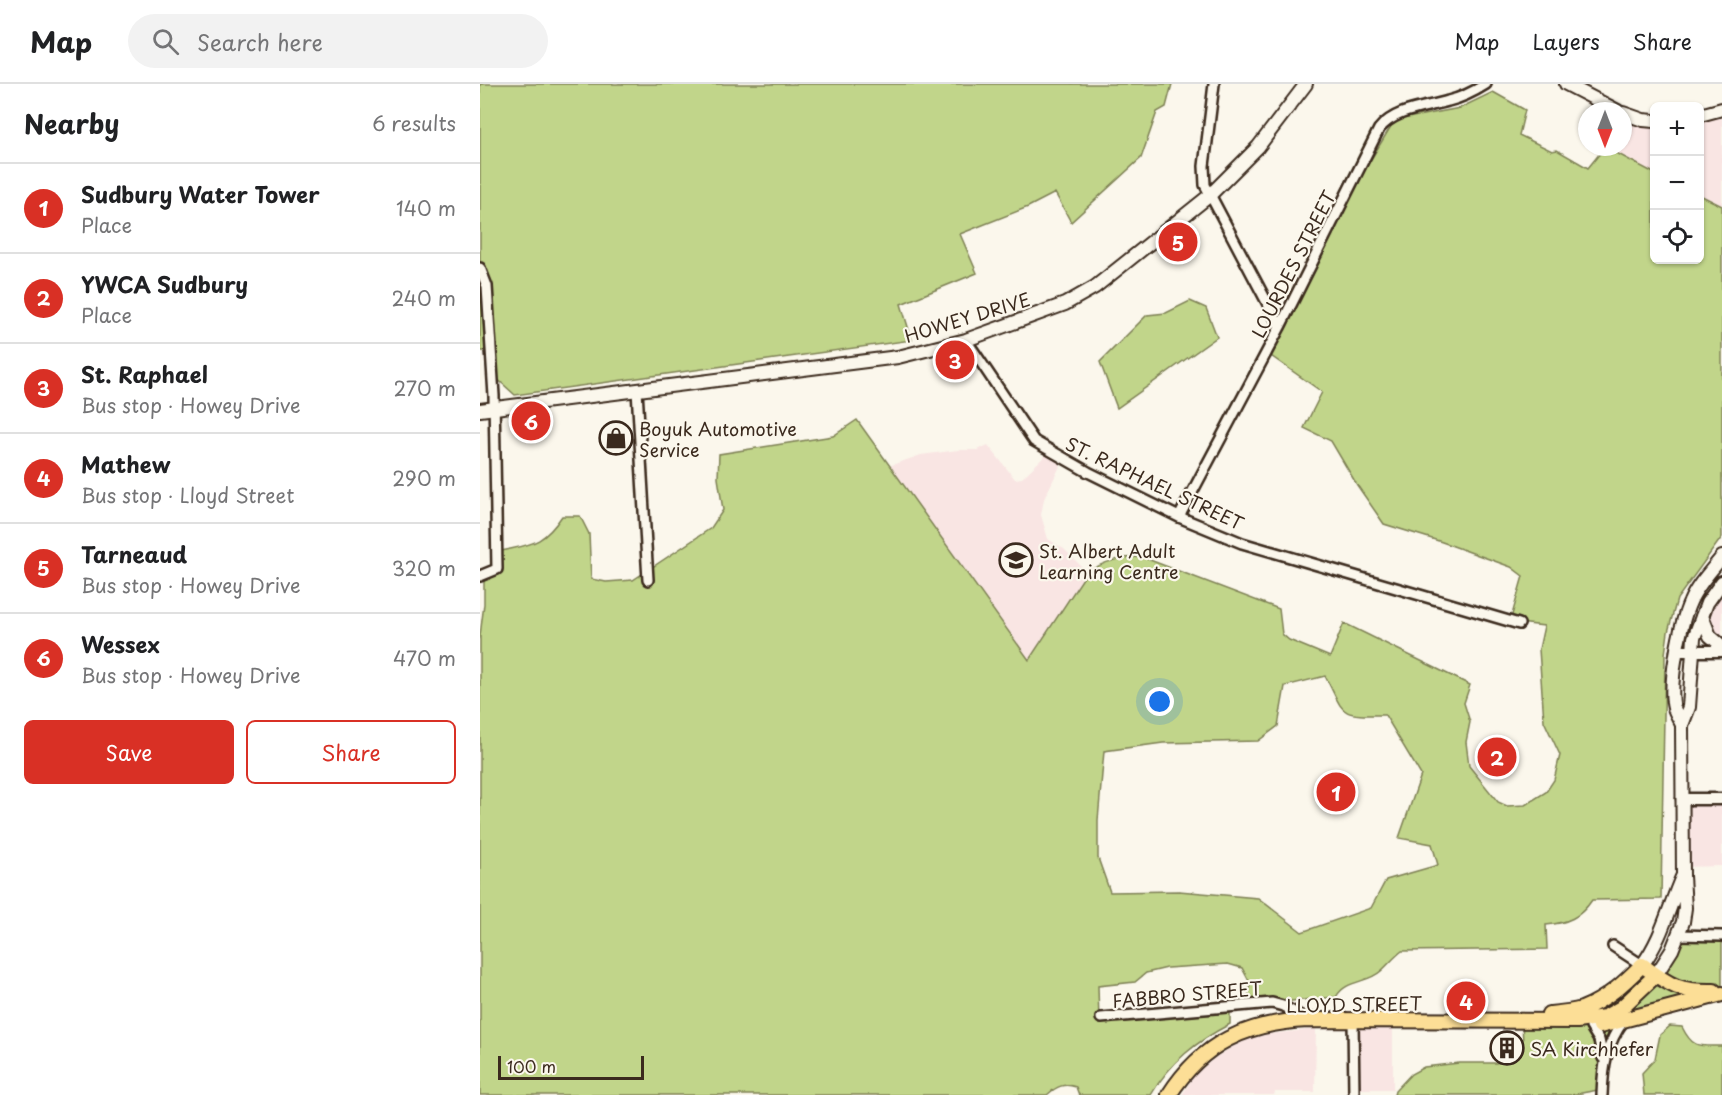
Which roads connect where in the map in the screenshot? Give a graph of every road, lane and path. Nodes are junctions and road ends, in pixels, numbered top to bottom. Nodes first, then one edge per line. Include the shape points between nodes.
1 (1214, 84) edge
2 (1306, 84) edge
3 (1486, 84) edge
4 (1566, 84) edge
5 (1601, 102) edge
6 (1722, 109) edge
7 (1704, 114) edge
8 (1632, 116) edge
9 (1650, 121) edge
10 (1209, 196) junction
11 (480, 268) edge
12 (1280, 327) junction
13 (966, 340) junction
14 (637, 390) junction
15 (494, 409) junction
16 (480, 410) edge
17 (1179, 517) junction
18 (1722, 557) edge
19 (480, 576) edge
20 (648, 580) dead end
21 (1722, 582) edge
22 (1702, 616) junction
23 (1519, 624) dead end
24 (1722, 646) edge
25 (1676, 651) junction
26 (1692, 651) junction
27 (1722, 651) edge
28 (1682, 725) junction
29 (1682, 799) junction
30 (1722, 799) edge
31 (1683, 876) junction
32 (1678, 935) junction
33 (1722, 936) edge
34 (1613, 946) dead end
35 (1642, 965) junction
36 (1656, 975) junction
37 (1722, 992) edge
38 (1101, 1018) dead end
39 (1308, 1020) junction
40 (1624, 1020) junction
41 (1353, 1021) junction
42 (1385, 1022) junction
43 (1494, 1022) junction
44 (1591, 1027) junction
45 (1604, 1062) junction
46 (1169, 1095) edge
47 (1354, 1095) edge
48 (1602, 1095) edge

1 - 10 street via 1203,177
2 - 10 main road, HOWEY DRIVE via 1258,147
3 - 12 street, LOURDES STREET via 1451,101 1408,111 1384,123
4 - 5 main road
6 - 7 main road
8 - 9 main road
10 - 12 street
10 - 13 main road, HOWEY DRIVE via 1079,297
11 - 15 street via 487,286
12 - 17 street, LOURDES STREET
13 - 14 main road, HOWEY DRIVE via 898,357
13 - 17 street, ST. RAPHAEL STREET via 1040,447
14 - 15 main road, HOWEY DRIVE
14 - 20 street
15 - 16 main road, HOWEY DRIVE
15 - 19 street via 497,569
17 - 23 street, ST. RAPHAEL STREET via 1242,543
18 - 25 main road via 1690,601
21 - 22 main road
22 - 24 main road via 1710,636
22 - 26 main road
25 - 26 street
25 - 28 main road via 1674,707
26 - 27 street
26 - 28 main road via 1689,707
28 - 29 main road
29 - 30 street
29 - 31 main road
31 - 32 main road via 1685,908
31 - 35 main road via 1661,931
32 - 33 street
32 - 36 main road
34 - 35 street
35 - 36 main road
35 - 43 main road, LLOYD STREET via 1621,986 1580,1010
36 - 37 main road via 1675,987
36 - 43 main road, LLOYD STREET via 1621,1008 1605,1017
37 - 40 main road
38 - 39 street, FABBRO STREET via 1272,1003
39 - 41 main road, LLOYD STREET
39 - 46 main road, LLOYD STREET via 1236,1034 1189,1067
40 - 44 main road
40 - 45 street via 1610,1042
41 - 42 main road, LLOYD STREET
41 - 47 street
42 - 43 main road, LLOYD STREET
42 - 44 main road via 1473,1030
44 - 45 street
45 - 48 street

